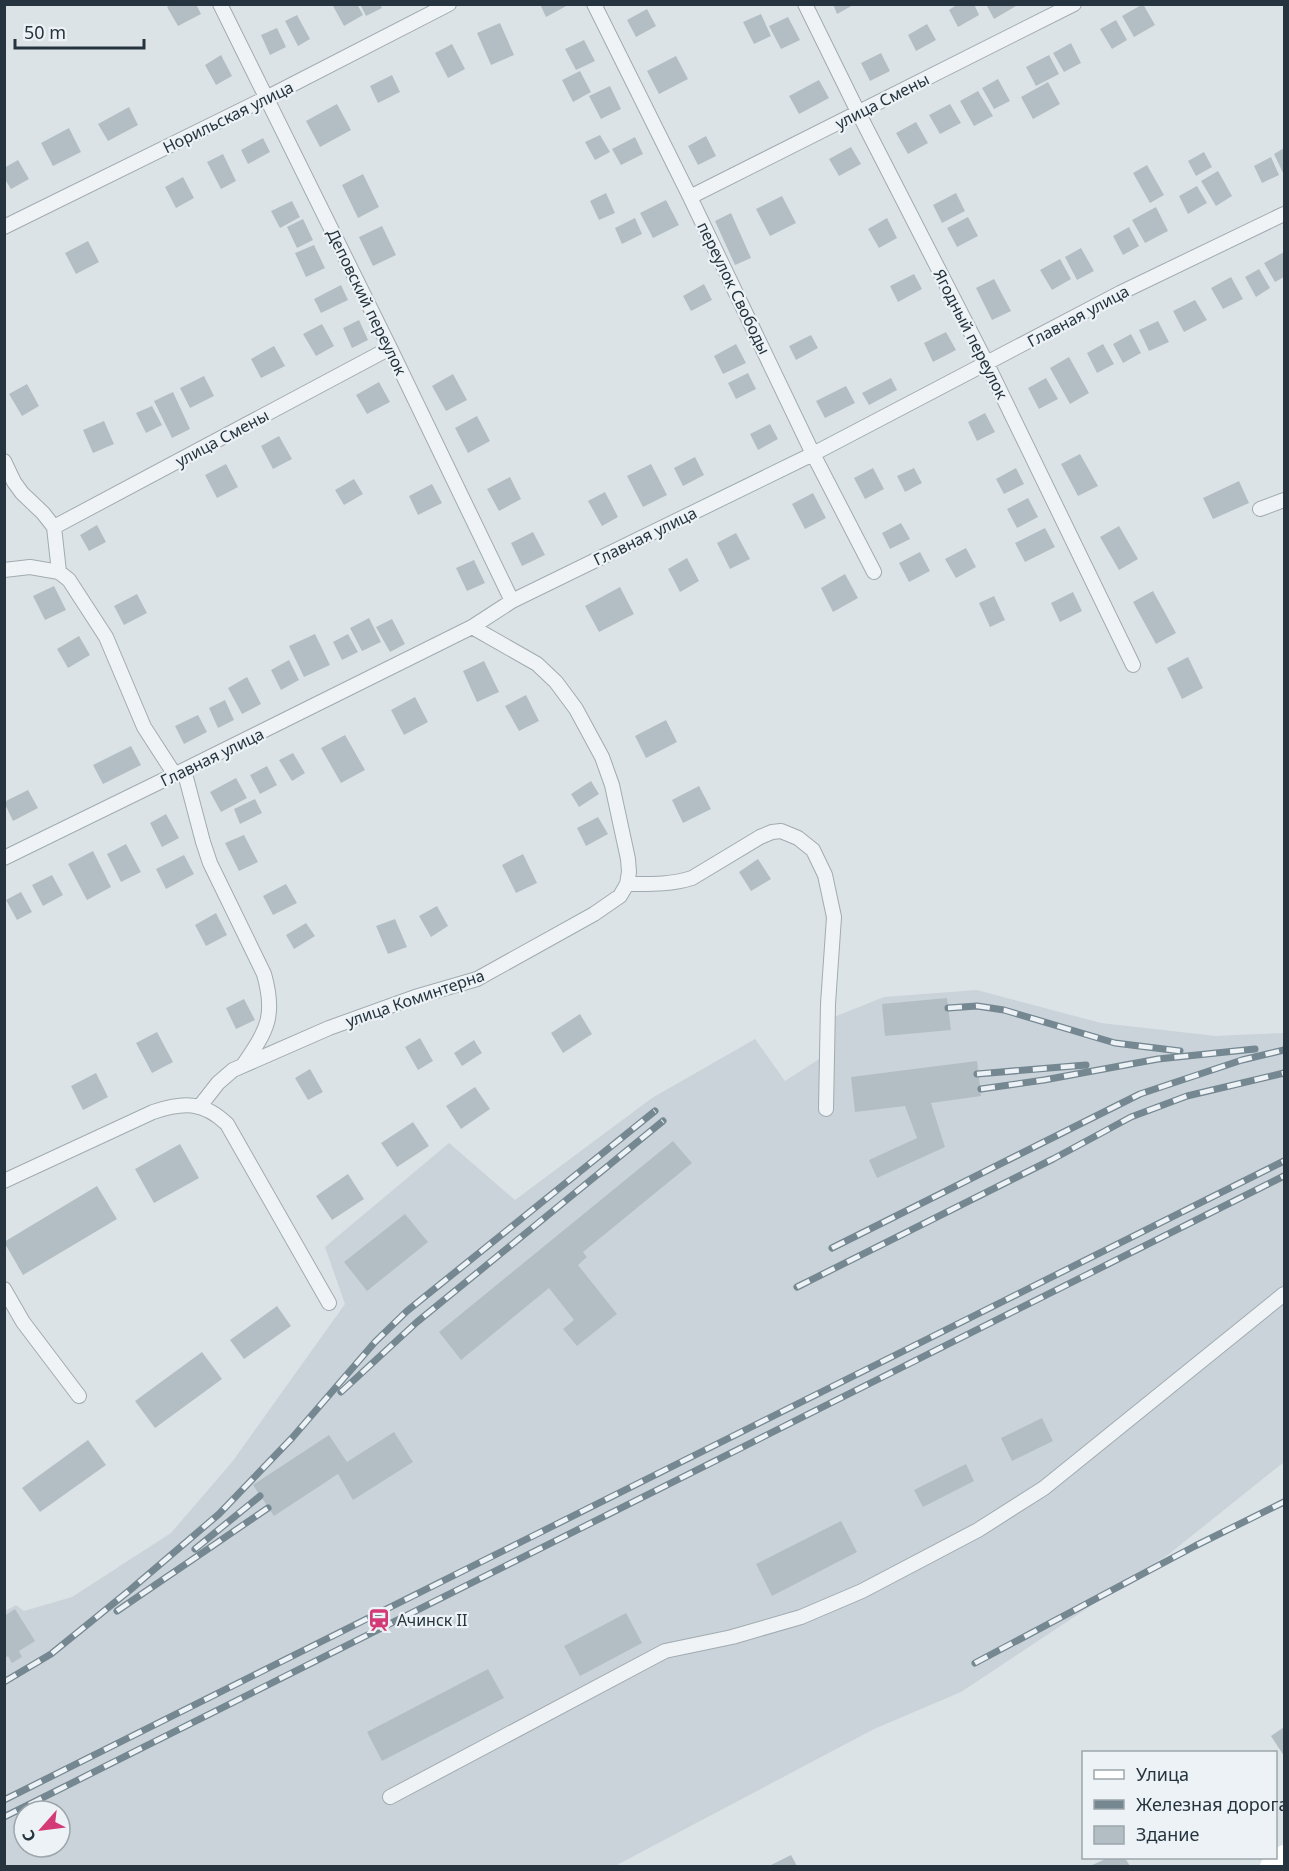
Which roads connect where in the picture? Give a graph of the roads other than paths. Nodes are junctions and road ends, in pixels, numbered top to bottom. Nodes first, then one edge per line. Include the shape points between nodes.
1 (220, 4) edge
2 (449, 4) edge
3 (594, 4) edge
4 (806, 4) edge
5 (1074, 4) edge
6 (266, 99) junction
7 (859, 114) junction
8 (690, 197) junction
9 (1284, 214) edge
10 (4, 227) edge
11 (390, 348) junction
12 (987, 364) junction
13 (813, 454) junction
14 (4, 461) edge
15 (1284, 500) edge
16 (1260, 509) dead end
17 (54, 527) junction
18 (4, 570) edge
19 (59, 572) junction
20 (874, 572) dead end
21 (512, 601) junction
22 (472, 627) junction
23 (1133, 665) dead end
24 (180, 773) junction
25 (4, 858) edge
26 (627, 884) junction
27 (244, 1065) junction
28 (200, 1106) junction
29 (826, 1109) dead end
30 (4, 1181) edge
31 (4, 1289) edge
32 (1284, 1294) edge
33 (329, 1303) dead end
34 (79, 1396) dead end
35 (390, 1797) dead end
36 (1284, 1855) edge
37 (1269, 1866) edge

1 - 6 street, Деповский переулок
2 - 6 street, Норильская улица
3 - 8 street, переулок Свободы
4 - 7 street, Ягодный переулок
5 - 7 street, улица Смены
6 - 10 street, Норильская улица
6 - 11 street, Деповский переулок
7 - 8 street, улица Смены
7 - 12 street, Ягодный переулок
8 - 13 street, переулок Свободы
9 - 12 street, Главная улица via 1120,293
11 - 17 street, улица Смены
11 - 21 street, Деповский переулок
12 - 13 street, Главная улица
12 - 23 street, Ягодный переулок
13 - 20 street, переулок Свободы
13 - 21 street, Главная улица
14 - 17 street via 22,494
15 - 16 street
17 - 19 street
18 - 19 street via 30,567
19 - 24 street via 69,580 106,637 144,727
21 - 22 street, Главная улица
22 - 24 street, Главная улица
22 - 26 street via 537,664 576,709 612,785 628,860
24 - 25 street, Главная улица
24 - 27 street via 210,862 268,990 264,1034
26 - 27 street, улица Коминтерна via 620,896 594,914 477,979 329,1028
26 - 29 street via 668,884 692,878 772,832 782,831 813,849 825,875 834,917
27 - 28 street, улица Коминтерна via 223,1077
28 - 30 street via 168,1107 153,1112
28 - 33 street via 227,1124
31 - 34 street via 23,1322
32 - 35 street via 1044,1488 978,1530 862,1591 801,1617 665,1651
36 - 37 main road

